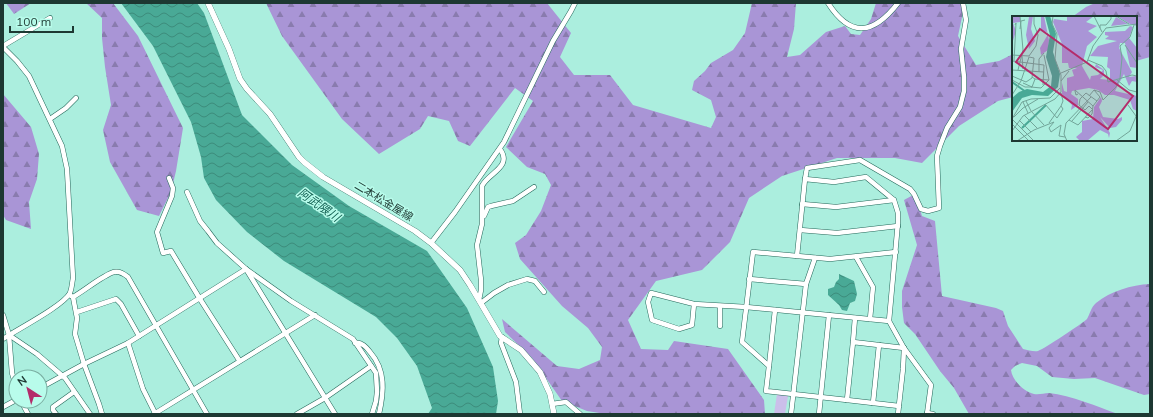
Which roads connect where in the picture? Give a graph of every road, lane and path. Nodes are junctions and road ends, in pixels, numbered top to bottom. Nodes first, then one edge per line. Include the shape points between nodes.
1 (208, 3) edge
2 (575, 3) edge
3 (828, 3) edge
4 (898, 3) edge
5 (963, 3) edge
6 (50, 18) dead end
7 (3, 46) edge
8 (76, 98) dead end
9 (50, 119) junction
10 (500, 149) junction
11 (169, 178) dead end
12 (805, 179) junction
13 (534, 187) dead end
14 (188, 192) dead end
15 (894, 200) junction
16 (802, 204) junction
17 (482, 221) junction
18 (898, 226) junction
19 (800, 230) junction
20 (431, 243) junction
21 (896, 252) junction
22 (797, 256) junction
23 (856, 257) junction
24 (816, 258) junction
25 (246, 269) junction
26 (750, 278) junction
27 (806, 284) junction
28 (544, 292) dead end
29 (71, 296) junction
30 (200, 299) junction
31 (480, 302) junction
32 (694, 304) junction
33 (720, 306) junction
34 (746, 307) junction
35 (775, 310) junction
36 (77, 312) junction
37 (802, 312) junction
38 (314, 314) junction
39 (3, 315) edge
40 (830, 315) junction
41 (856, 318) junction
42 (870, 319) junction
43 (889, 321) junction
44 (157, 326) junction
45 (720, 326) dead end
46 (285, 333) junction
47 (9, 335) junction
48 (140, 336) junction
49 (502, 337) junction
50 (3, 339) edge
51 (853, 342) junction
52 (128, 343) junction
53 (355, 343) junction
54 (879, 345) junction
55 (904, 348) junction
56 (239, 360) junction
57 (84, 364) junction
58 (371, 366) junction
59 (769, 366) junction
60 (12, 369) edge
61 (63, 376) junction
62 (48, 384) edge
63 (192, 390) junction
64 (74, 392) junction
65 (793, 394) junction
66 (821, 397) junction
67 (325, 398) junction
68 (847, 400) junction
69 (873, 403) junction
70 (552, 404) junction
71 (899, 406) junction
72 (56, 414) edge
73 (90, 414) edge
74 (102, 414) edge
75 (155, 414) edge
76 (207, 414) edge
77 (297, 414) edge
78 (335, 414) edge
79 (372, 414) edge
80 (379, 414) edge
81 (520, 414) edge
82 (554, 414) edge
83 (580, 414) edge
84 (791, 414) edge
85 (819, 414) edge
86 (898, 414) edge
87 (927, 414) edge
88 (933, 414) edge

1 - 20 main road, 二本松金屋線 via 240,79 270,114 304,162 323,177
2 - 10 street
3 - 4 street via 842,22 868,28 888,16
5 - 12 street via 966,20 961,49 964,91 960,107 947,128 938,151 939,208 928,211 921,209 910,189 860,160 807,168
6 - 7 street
7 - 9 street via 29,76
8 - 9 street
9 - 29 street via 62,146 67,169 73,278
10 - 17 street via 504,156 503,162 482,186
10 - 20 street
11 - 30 street via 173,188 172,196 157,232 163,253 171,251
12 - 15 street via 834,182 866,177
12 - 16 street
13 - 17 street via 513,201 488,207
14 - 25 street via 195,210 217,243
15 - 16 street via 836,207
15 - 18 street
16 - 19 street
17 - 31 street via 478,245
18 - 19 street via 838,233
18 - 21 street
19 - 22 street
20 - 31 main road, 二本松金屋線 via 460,270
21 - 23 street
21 - 43 street
22 - 24 street
22 - 26 street via 753,252
23 - 24 street
23 - 42 street via 873,287
24 - 27 street
25 - 30 street
25 - 38 street
25 - 46 street
26 - 27 street
26 - 34 street
27 - 37 street
28 - 31 street via 535,281 527,279 501,289
29 - 36 street
29 - 44 street via 110,274 119,272 130,280
29 - 47 street
30 - 44 street
30 - 56 street
31 - 49 main road, 二本松金屋線
32 - 32 street via 692,325 679,329 652,320 648,302 651,293
32 - 33 street
33 - 34 street
33 - 45 street
34 - 35 street
34 - 59 street via 742,342
35 - 37 street
35 - 59 street
36 - 48 street via 116,299
36 - 57 street via 75,334
37 - 40 street
37 - 65 street
38 - 46 street
38 - 53 street via 349,336
39 - 47 street
40 - 41 street
40 - 66 street
41 - 42 street
41 - 51 street
42 - 43 street
43 - 55 street
44 - 48 street
44 - 63 street
46 - 56 street
46 - 67 street
47 - 50 street
47 - 60 street
47 - 61 street
48 - 52 street
49 - 70 main road, 二本松金屋線 via 521,350 540,372
49 - 81 street via 501,343 516,382
51 - 54 street
51 - 68 street
52 - 57 street
52 - 75 street
53 - 58 street
53 - 80 street via 364,344 379,365 383,388
54 - 55 street
54 - 69 street
55 - 71 street
55 - 87 street via 930,385
56 - 63 street
57 - 61 street
57 - 74 street
58 - 67 street
58 - 79 street via 376,373 377,384
59 - 65 street via 766,391
61 - 62 street
61 - 64 street
63 - 75 street
63 - 76 street
64 - 72 street via 53,407
64 - 73 street
65 - 66 street
65 - 84 street
66 - 68 street
66 - 85 street
67 - 77 street
67 - 78 street
68 - 69 street
69 - 71 street
70 - 82 main road, 二本松金屋線
70 - 83 street via 566,402
71 - 86 street
87 - 88 street

